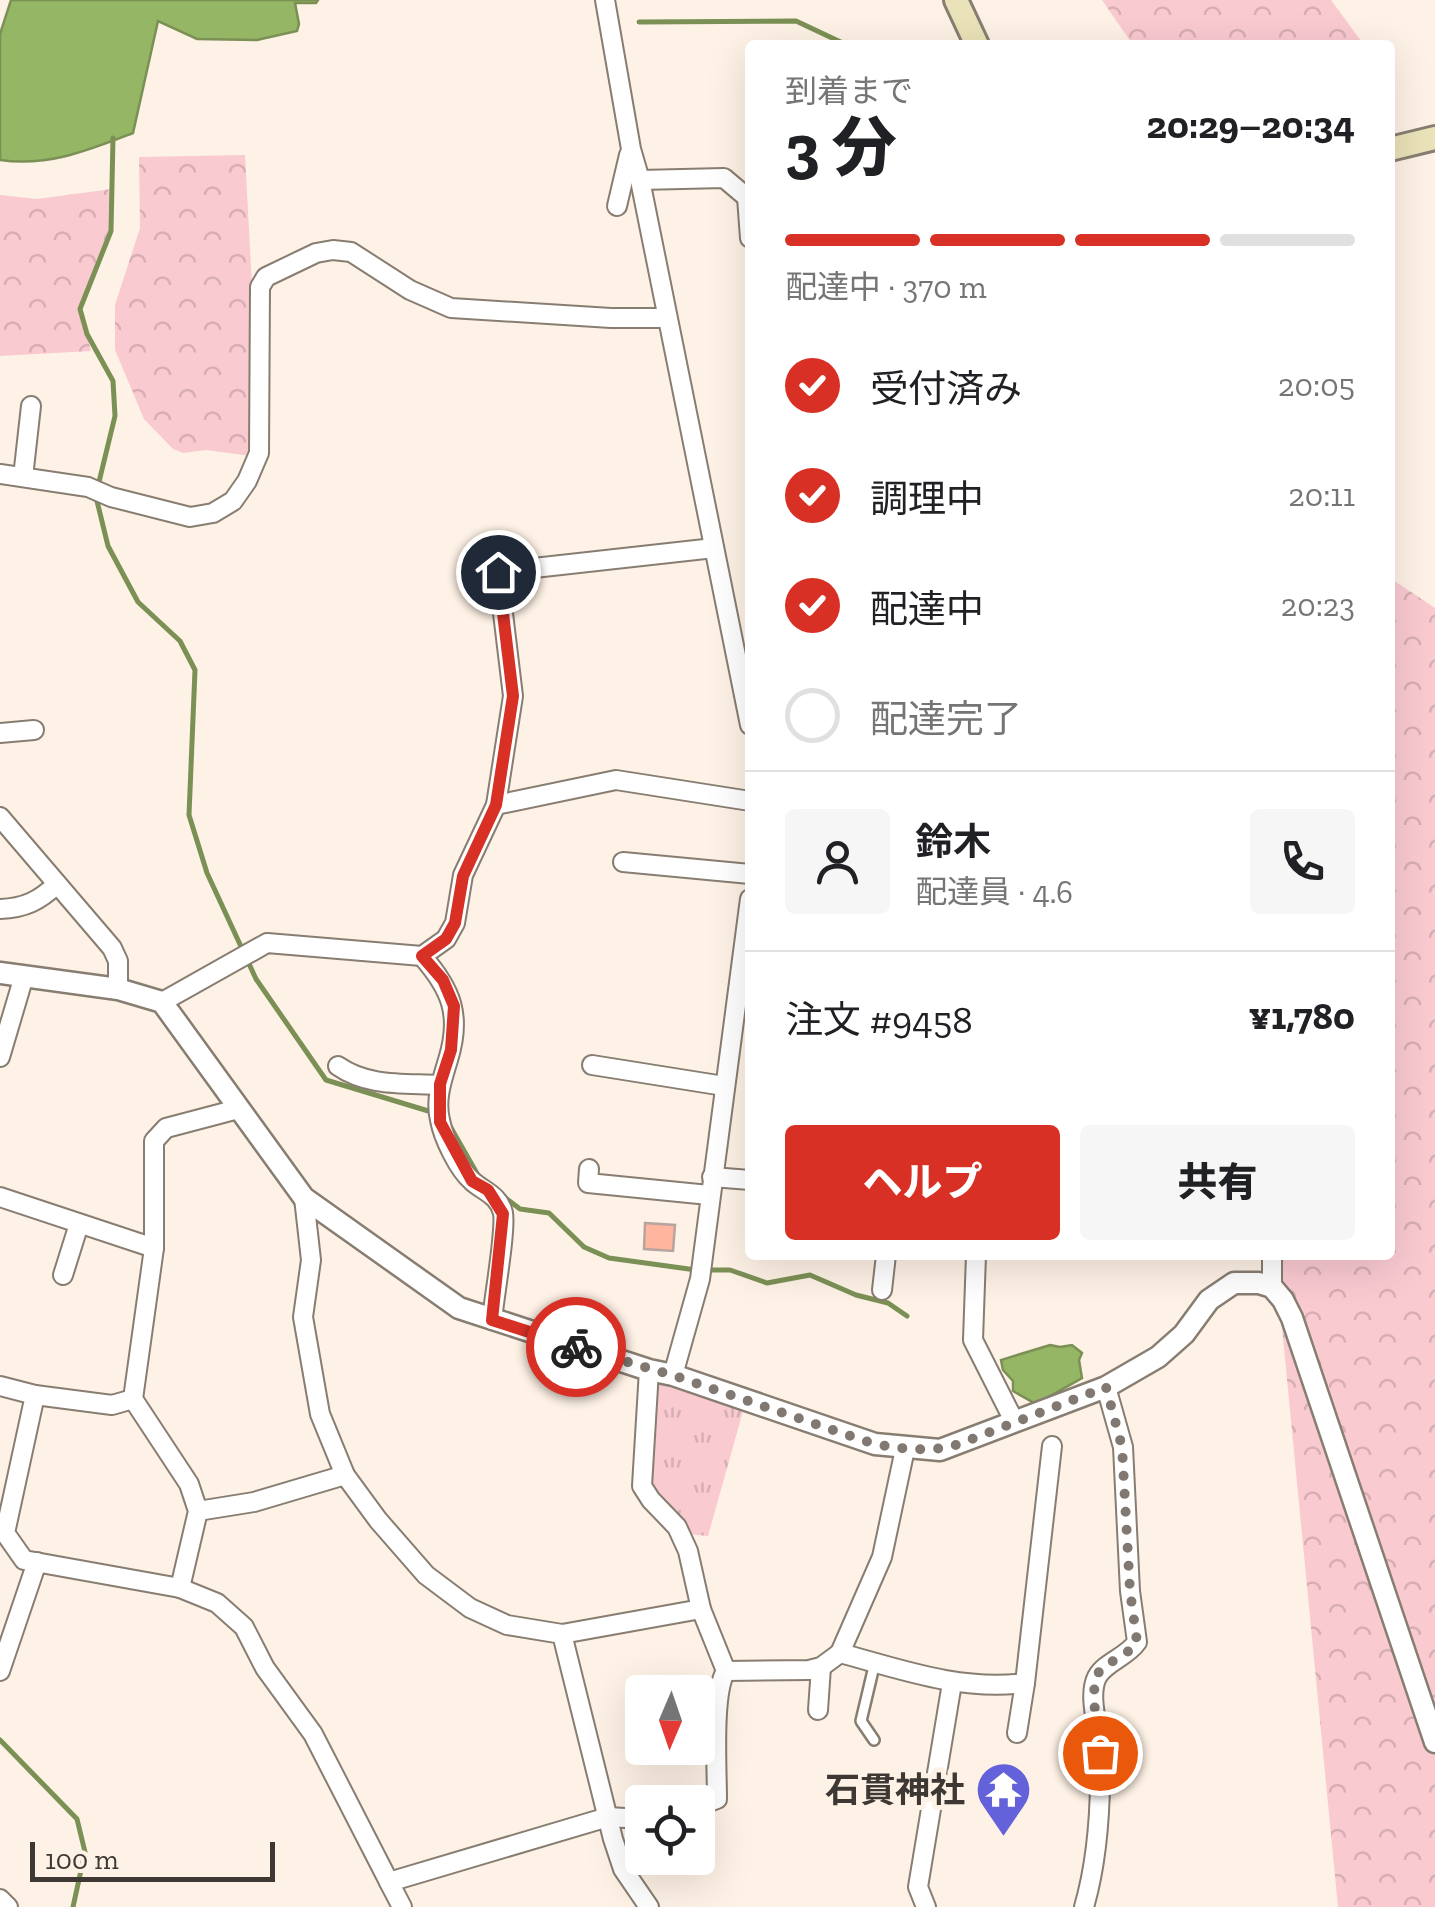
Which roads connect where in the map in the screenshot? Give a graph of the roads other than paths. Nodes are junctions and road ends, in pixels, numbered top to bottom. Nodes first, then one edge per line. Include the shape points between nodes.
1 (605, 0) edge
2 (956, 0) edge
3 (975, 40) edge
4 (1435, 138) edge
5 (1395, 148) edge
6 (630, 149) junction
7 (640, 180) junction
8 (745, 196) edge
9 (618, 206) dead end
10 (666, 318) junction
11 (31, 406) dead end
12 (0, 474) edge
13 (23, 477) junction
14 (714, 548) junction
15 (745, 696) edge
16 (34, 730) dead end
17 (0, 733) edge
18 (745, 799) edge
19 (496, 805) junction
20 (0, 817) edge
21 (623, 862) dead end
22 (745, 874) edge
23 (57, 884) junction
24 (0, 909) edge
25 (422, 956) junction
26 (745, 969) edge
27 (0, 973) edge
28 (24, 976) junction
29 (118, 989) junction
30 (162, 1002) junction
31 (0, 1058) edge
32 (338, 1066) dead end
33 (592, 1066) dead end
34 (724, 1086) junction
35 (439, 1093) junction
36 (238, 1108) junction
37 (589, 1169) dead end
38 (745, 1181) edge
39 (711, 1186) junction
40 (0, 1197) edge
41 (304, 1198) junction
42 (79, 1224) junction
43 (154, 1248) junction
44 (885, 1260) edge
45 (976, 1260) edge
46 (1272, 1260) edge
47 (63, 1275) dead end
48 (1272, 1287) junction
49 (882, 1290) dead end
50 (492, 1320) junction
51 (649, 1370) junction
52 (672, 1375) junction
53 (0, 1386) edge
54 (1106, 1387) junction
55 (34, 1396) junction
56 (132, 1399) junction
57 (1014, 1421) junction
58 (1052, 1446) dead end
59 (904, 1449) junction
60 (345, 1475) junction
61 (198, 1511) junction
62 (37, 1562) junction
63 (180, 1588) junction
64 (700, 1608) junction
65 (562, 1634) junction
66 (840, 1653) junction
67 (875, 1662) junction
68 (821, 1667) junction
69 (0, 1671) edge
70 (726, 1671) junction
71 (1025, 1683) junction
72 (952, 1684) junction
73 (818, 1710) dead end
74 (1018, 1734) dead end
75 (874, 1740) dead end
76 (1435, 1742) edge
77 (715, 1800) edge
78 (608, 1817) junction
79 (625, 1818) edge
80 (390, 1882) junction
81 (0, 1899) edge
82 (8, 1907) edge
83 (402, 1907) edge
84 (649, 1907) edge
85 (926, 1907) edge
86 (1084, 1907) edge

1 - 6 street
2 - 3 main road
4 - 5 main road
6 - 7 street
6 - 9 street
7 - 8 street via 724,178
7 - 10 street
10 - 13 street via 451,308 351,252 316,253 266,277 260,287 260,454 234,501 190,517
10 - 14 street
11 - 13 street
12 - 13 street
14 - 15 street
14 - 19 street via 498,572 513,696
16 - 17 street
18 - 19 street via 616,780
19 - 25 street via 463,876 455,923
20 - 23 street
21 - 22 street
23 - 24 street via 22,908
23 - 29 street via 112,948
25 - 30 street via 267,944
25 - 35 street via 454,1006
26 - 34 street
27 - 28 street
28 - 29 street
28 - 31 street
29 - 30 street
30 - 36 street
32 - 35 street via 368,1082
33 - 34 street
34 - 39 street
35 - 50 street via 440,1122 472,1181 488,1190 503,1214
36 - 41 street
36 - 43 street via 166,1128 154,1141
37 - 39 street via 588,1183
38 - 39 street
39 - 52 street via 702,1271
40 - 42 street
41 - 50 street via 459,1308
41 - 60 street via 311,1260 302,1317 320,1414
42 - 43 street
42 - 47 street
43 - 56 street
44 - 49 street
45 - 57 street via 972,1340
46 - 48 street
48 - 54 street via 1234,1283 1209,1300 1158,1357
48 - 76 street via 1298,1336
50 - 51 street
51 - 52 street
51 - 64 street via 642,1486 677,1527
52 - 59 street
53 - 55 street
54 - 57 street
54 - 86 street via 1122,1447 1137,1642 1099,1672 1094,1686 1100,1753 1096,1850
55 - 56 street via 112,1405
55 - 62 street via 5,1533 24,1560
56 - 61 street via 189,1484
57 - 59 street via 940,1450
58 - 71 street
59 - 66 street via 882,1558
60 - 61 street
60 - 65 street via 426,1575 470,1608 507,1625
61 - 63 street
62 - 63 street
62 - 69 street
63 - 80 street via 217,1603 244,1627 313,1734
64 - 65 street
64 - 70 street
65 - 78 street
66 - 67 street
66 - 68 street
67 - 72 street
67 - 75 lane via 862,1722
68 - 70 street
68 - 73 street
70 - 77 street
71 - 72 street
71 - 74 street
72 - 85 street via 918,1888
78 - 79 street
78 - 80 street
78 - 84 street via 623,1869
80 - 83 street
81 - 82 street

